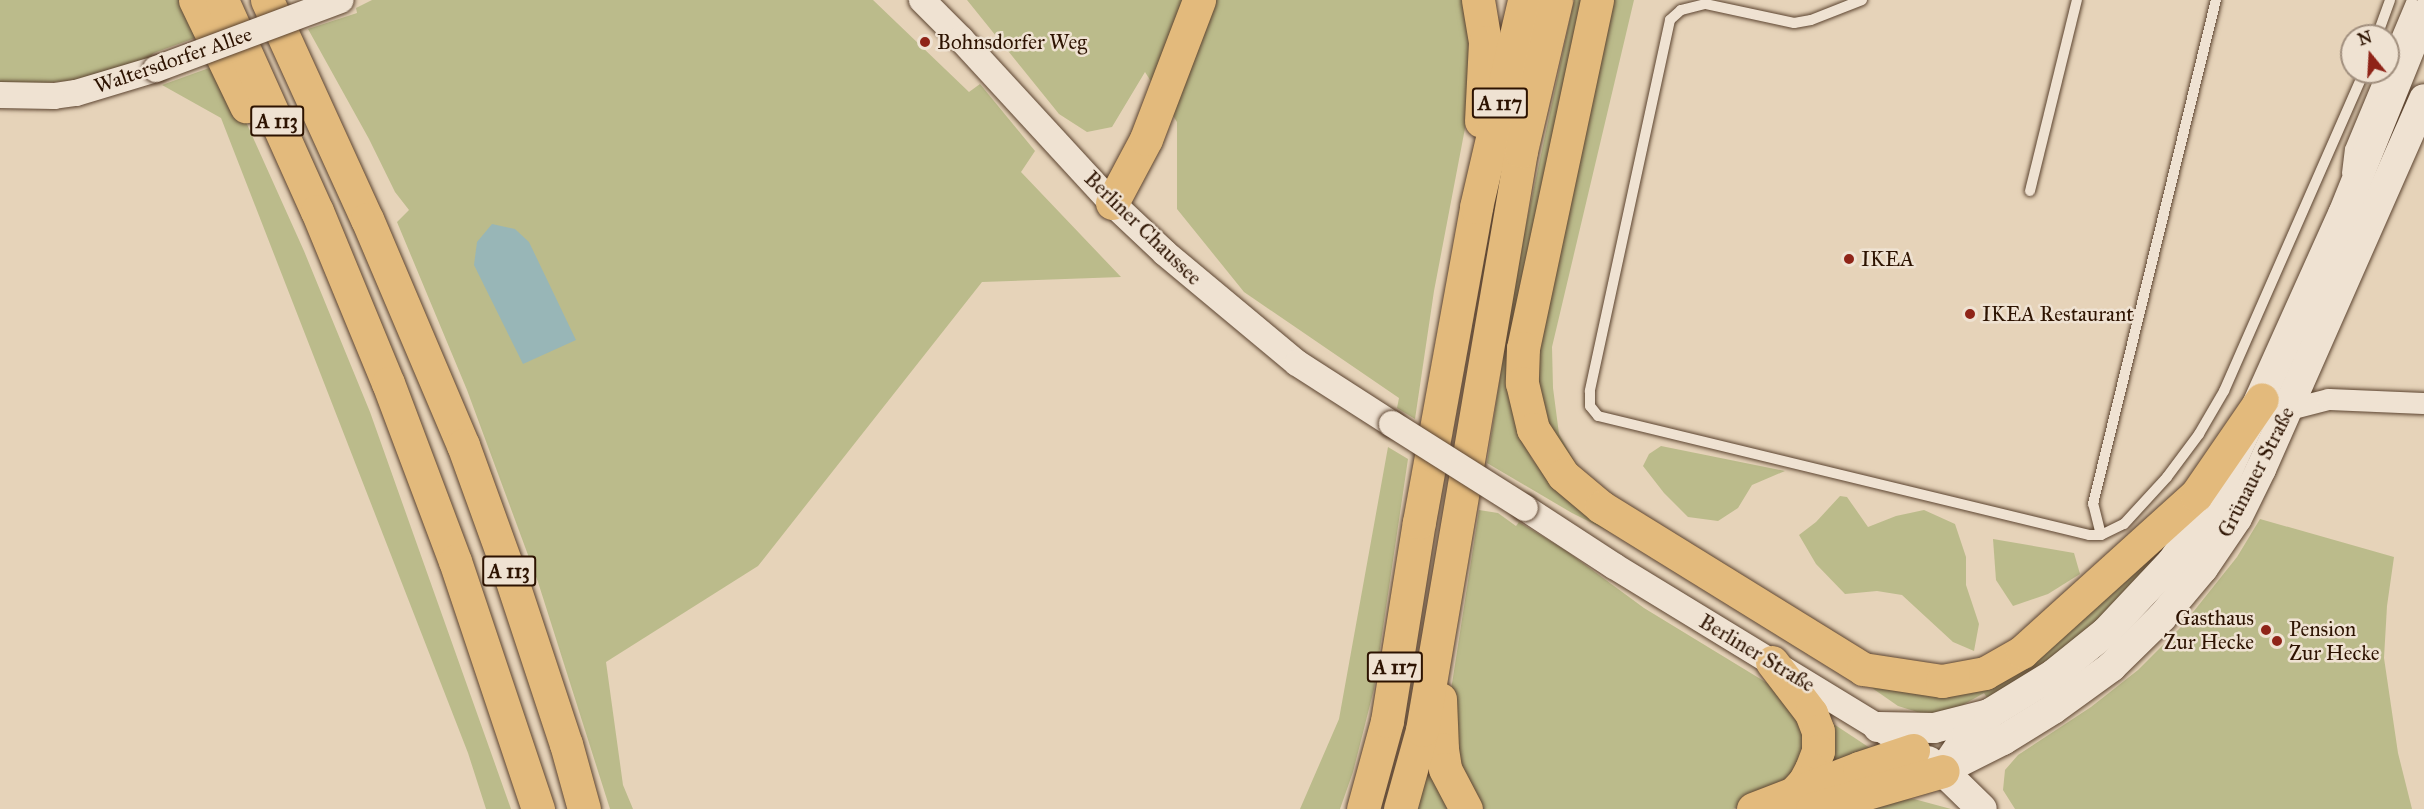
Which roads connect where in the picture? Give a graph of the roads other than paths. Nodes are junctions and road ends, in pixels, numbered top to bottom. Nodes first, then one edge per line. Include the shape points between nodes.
1 (195, 0) edge
2 (222, 0) edge
3 (267, 0) edge
4 (341, 0) edge
5 (922, 0) edge
6 (1199, 0) edge
7 (1478, 0) edge
8 (1524, 0) edge
9 (1556, 0) edge
10 (1597, 0) edge
11 (1862, 0) edge
12 (2077, 0) edge
13 (2216, 0) edge
14 (2390, 0) edge
15 (2412, 0) edge
16 (2424, 14) edge
17 (2381, 24) edge
18 (2400, 28) edge
19 (2359, 84) edge
20 (2377, 84) edge
21 (0, 95) edge
22 (2424, 99) edge
23 (2030, 191) dead end
24 (1112, 203) junction
25 (1476, 207) junction
26 (317, 211) junction
27 (2343, 214) junction
28 (2424, 403) edge
29 (2276, 404) junction
30 (1525, 508) joint
31 (2100, 535) junction
32 (1442, 598) junction
33 (1772, 662) junction
34 (1989, 714) junction
35 (1878, 727) junction
36 (1913, 750) junction
37 (1943, 771) junction
38 (1802, 802) edge
39 (538, 809) edge
40 (584, 809) edge
41 (1363, 809) edge
42 (1400, 809) edge
43 (1466, 809) edge
44 (1753, 809) edge
45 (1982, 809) edge

1 - 26 highway via 272,160
2 - 26 highway, A 113
3 - 40 highway, A 113 via 367,219 463,445 508,568
4 - 21 street, Waltersdorfer Allee, bridge via 156,69 76,93
5 - 24 street, Berliner Chaussee
6 - 24 highway via 1146,139
7 - 25 highway via 1485,42
8 - 25 highway, A 117
9 - 32 highway, A 117 via 1521,151
10 - 29 highway via 1523,348 1522,383 1533,429 1563,475 1601,507 1863,669 1942,681 1985,673 2022,652 2196,495
11 - 31 lane via 1794,23 1705,4 1681,10 1670,20 1590,391 1590,406 1598,416
12 - 23 lane
13 - 31 lane via 2093,504
14 - 17 lane
15 - 18 lane
16 - 27 main road, Grünauer Straße
19 - 31 lane via 2224,391 2167,477 2124,524
20 - 27 lane via 2350,149
22 - 29 main road, Grünauer Straße
24 - 30 street, Berliner Chaussee, bridge via 1248,324 1307,369
25 - 41 highway, A 117 via 1387,721
26 - 39 highway, A 113 via 434,502
27 - 29 main road, Grünauer Straße
28 - 29 street via 2350,398
29 - 34 main road, Grünauer Straße via 2214,503 2166,569 2106,632 2074,659
29 - 37 main road, Grünauer Straße via 2237,518 2203,568 2162,617 2110,667 2053,709
30 - 33 street, Berliner Straße
32 - 42 highway, A 117 via 1422,730
32 - 43 highway via 1442,748 1446,769
33 - 35 street, Berliner Straße
33 - 38 highway via 1811,713 1818,731 1818,751 1804,782
34 - 35 main road, Grünauer Straße via 1934,728
34 - 37 main road, Grünauer Straße via 1967,736
35 - 36 street, Berliner Straße
36 - 37 main road, Berliner Straße
36 - 38 highway via 1859,768
37 - 38 highway
37 - 45 main road, Berliner Straße
38 - 44 highway

